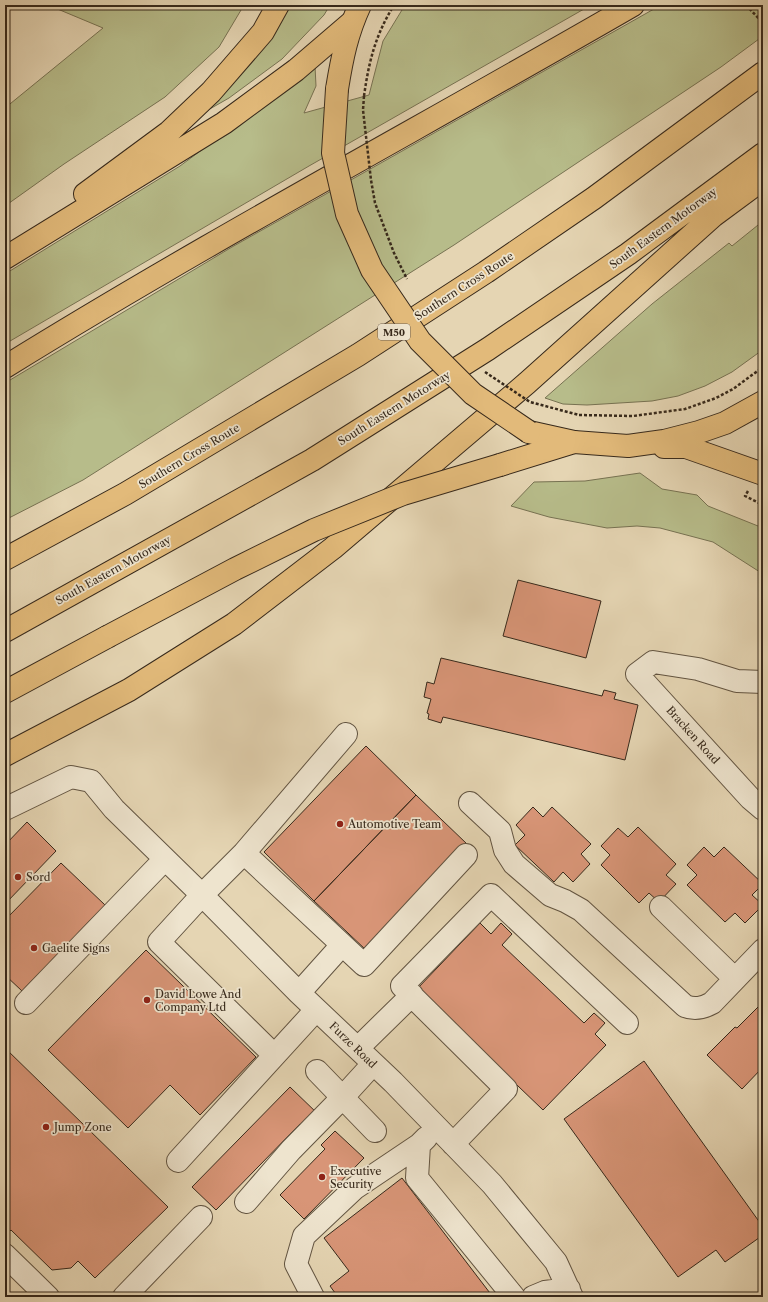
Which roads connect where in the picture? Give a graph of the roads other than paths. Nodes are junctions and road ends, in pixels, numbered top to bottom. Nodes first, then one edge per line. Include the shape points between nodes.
1 (278, 5) edge
2 (633, 5) edge
3 (356, 14) edge
4 (763, 73) edge
5 (763, 154) edge
6 (763, 179) edge
7 (5, 253) edge
8 (5, 258) edge
9 (5, 368) edge
10 (763, 402) edge
11 (574, 442) junction
12 (628, 446) junction
13 (763, 474) edge
14 (5, 560) edge
15 (5, 631) edge
16 (763, 682) edge
17 (5, 692) edge
18 (346, 734) dead end
19 (5, 755) edge
20 (470, 803) dead end
21 (757, 804) edge
22 (5, 809) edge
23 (244, 853) junction
24 (466, 855) dead end
25 (165, 859) junction
26 (202, 895) junction
27 (661, 907) dead end
28 (342, 945) junction
29 (763, 950) edge
30 (735, 979) junction
31 (299, 993) junction
32 (412, 995) junction
33 (26, 1003) dead end
34 (316, 1010) junction
35 (627, 1023) dead end
36 (358, 1048) junction
37 (274, 1055) junction
38 (373, 1064) junction
39 (317, 1071) dead end
40 (342, 1098) junction
41 (436, 1127) junction
42 (375, 1131) dead end
43 (453, 1144) junction
44 (419, 1145) junction
45 (178, 1161) dead end
46 (246, 1202) dead end
47 (201, 1217) dead end
48 (5, 1255) edge
49 (570, 1293) edge
50 (48, 1297) edge
51 (124, 1297) edge
52 (313, 1297) edge
53 (514, 1297) edge
54 (533, 1297) edge

1 - 7 main road via 258,38 211,92 169,132
2 - 9 main road via 190,257
3 - 8 main road via 296,70 224,123
3 - 11 main road, bridge via 343,55 337,89 333,153 347,214 372,270 420,341 474,394 529,432
4 - 14 main road, Southern Cross Route / M50 via 594,198 364,351 126,494
5 - 15 main road, South Eastern Motorway via 628,254 488,349 325,451
6 - 19 main road via 713,216 527,383 333,548 253,610 129,690
10 - 12 main road via 699,432 664,441
11 - 12 main road
11 - 17 main road, bridge via 403,494 314,530 235,569
12 - 13 main road via 686,447
16 - 21 street, Bracken Road via 737,681 698,669 653,662 637,674
18 - 23 street
20 - 30 street via 500,831 505,850 514,864 550,895 581,910 685,1006 691,1009 705,1007
22 - 25 street, Furze Road via 71,777 91,781 114,810
23 - 26 street
23 - 28 street
24 - 28 street via 364,965
25 - 26 street, Furze Road
25 - 33 street
26 - 31 street, Furze Road
26 - 37 street via 159,942
27 - 30 street
28 - 31 street
29 - 30 street
31 - 34 street, Furze Road
32 - 35 street via 402,986 491,894
32 - 36 street
32 - 43 street via 506,1089
34 - 36 street, Furze Road
34 - 37 street
36 - 38 street, Furze Road
37 - 45 street
38 - 40 street
38 - 41 street, Furze Road
39 - 40 street
40 - 42 street
40 - 46 street via 291,1150
41 - 43 street, Furze Road
41 - 44 street
43 - 49 street, Furze Road via 492,1184 556,1262
44 - 52 street via 355,1188 304,1236 296,1264
44 - 53 street via 417,1178
47 - 51 street
48 - 50 street
49 - 54 street via 545,1292

